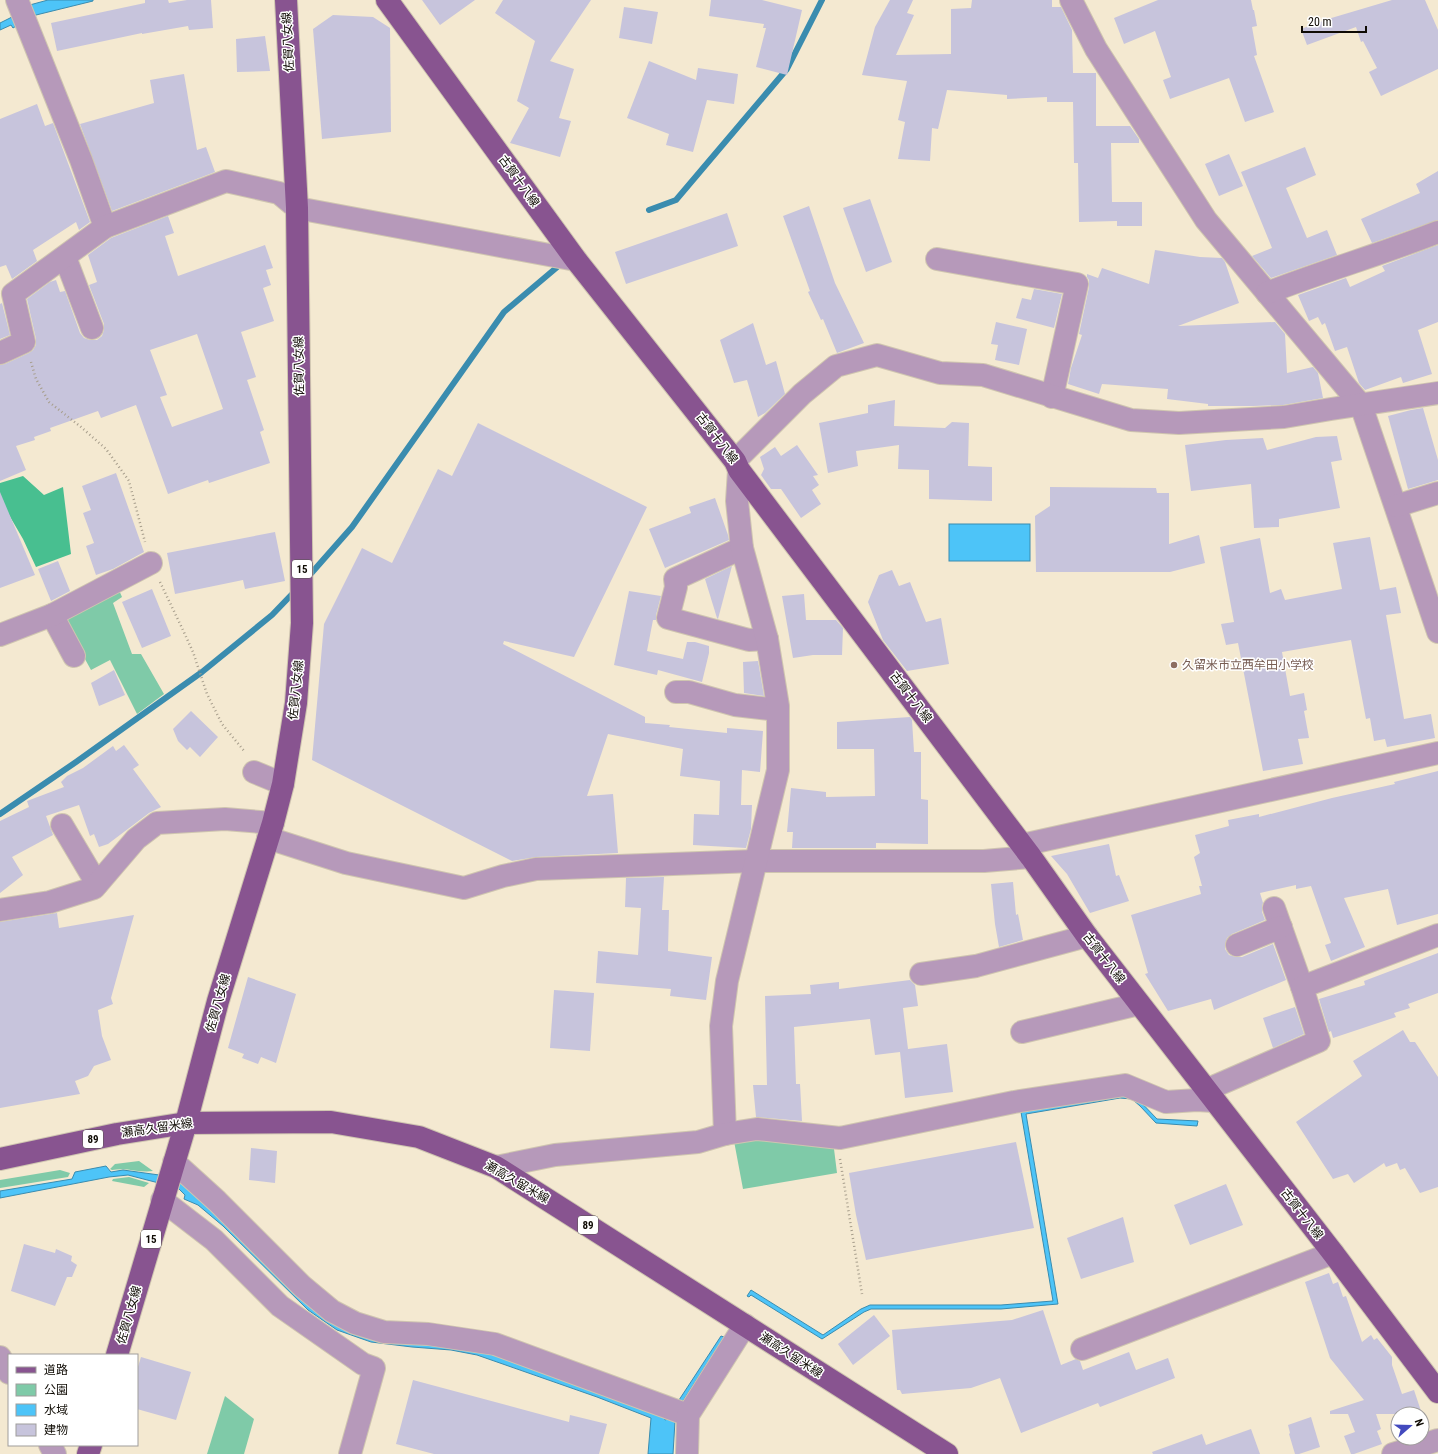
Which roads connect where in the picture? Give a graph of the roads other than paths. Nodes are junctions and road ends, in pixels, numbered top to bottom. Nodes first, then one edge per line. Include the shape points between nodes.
1 (17, 0) edge
2 (286, 0) edge
3 (387, 0) edge
4 (1071, 0) edge
5 (297, 208) junction
6 (104, 227) junction
7 (1438, 232) edge
8 (65, 257) junction
9 (937, 259) dead end
10 (576, 260) junction
11 (7, 293) edge
12 (1267, 293) junction
13 (92, 328) dead end
14 (0, 353) edge
15 (1438, 393) edge
16 (1052, 397) junction
17 (1361, 405) junction
18 (737, 465) junction
19 (1438, 493) edge
20 (1396, 506) junction
21 (742, 548) junction
22 (151, 563) dead end
23 (52, 615) junction
24 (1438, 632) edge
25 (0, 635) edge
26 (767, 639) junction
27 (74, 656) dead end
28 (676, 692) dead end
29 (778, 710) junction
30 (1438, 752) edge
31 (254, 772) dead end
32 (283, 784) junction
33 (62, 825) dead end
34 (270, 830) junction
35 (1027, 851) junction
36 (755, 861) junction
37 (97, 884) junction
38 (0, 910) edge
39 (1438, 935) edge
40 (1087, 936) junction
41 (1237, 945) dead end
42 (921, 974) dead end
43 (1302, 987) junction
44 (1139, 1004) junction
45 (1022, 1032) dead end
46 (1210, 1095) junction
47 (186, 1123) junction
48 (725, 1134) junction
49 (0, 1160) edge
50 (174, 1162) junction
51 (496, 1167) junction
52 (162, 1200) junction
53 (1333, 1253) junction
54 (745, 1325) junction
55 (1082, 1349) dead end
56 (117, 1354) edge
57 (0, 1357) edge
58 (8, 1371) edge
59 (1438, 1392) edge
60 (688, 1416) junction
61 (1438, 1440) edge
62 (350, 1454) edge
63 (687, 1454) edge
64 (947, 1454) edge
65 (1393, 1454) edge

1 - 6 street via 81,160
2 - 5 main road, 佐賀八女線 / 15
3 - 10 main road, 古賀十八線
4 - 12 street via 1096,49 1206,220
5 - 6 street via 278,193 226,181
5 - 10 street
5 - 32 main road, 佐賀八女線 / 15 via 302,623 296,703
6 - 8 street
7 - 12 street
8 - 11 street
8 - 13 street
9 - 16 street via 1077,284
10 - 18 main road, 古賀十八線
11 - 14 street via 24,342
12 - 17 street
15 - 17 street
16 - 17 street via 1131,420 1179,423 1284,417
16 - 18 street via 983,375 940,373 877,355 836,366 802,394
17 - 20 street
18 - 21 street via 737,501
18 - 35 main road, 古賀十八線
19 - 20 street
20 - 24 street
21 - 26 street
21 - 26 street via 675,579 676,588 668,618 749,640
22 - 23 street
23 - 25 street
23 - 27 street
26 - 29 street
28 - 29 street via 689,692 735,705
29 - 36 street via 778,770
30 - 35 street
31 - 32 street
32 - 34 main road, 佐賀八女線 / 15
33 - 37 street
34 - 36 street via 346,863 464,888 536,869
34 - 37 street via 225,818 157,823 136,839
34 - 47 main road, 佐賀八女線 / 15 via 218,1001
35 - 36 street via 984,861
35 - 40 main road, 古賀十八線
36 - 48 street via 727,980 721,1026
37 - 38 street via 94,888 50,902
39 - 43 street
40 - 42 street via 976,966
40 - 44 main road, 古賀十八線
41 - 43 street via 1277,918
43 - 46 street via 1319,1041
44 - 45 street
44 - 46 main road, 古賀十八線
46 - 48 street via 1197,1100 1166,1102 1125,1085 1014,1102 840,1138 757,1128
46 - 53 main road, 古賀十八線
47 - 49 main road, 瀬高久留米線 / 89 via 118,1134
47 - 50 main road, 佐賀八女線 / 15
47 - 51 main road, 瀬高久留米線 / 89 via 331,1122 419,1137
48 - 51 street via 698,1142 555,1155
50 - 52 main road, 佐賀八女線 / 15
50 - 60 street via 302,1286 332,1311 355,1323 384,1332 428,1334 495,1344
51 - 54 main road, 瀬高久留米線 / 89
52 - 56 main road, 佐賀八女線 / 15
52 - 62 street via 214,1240 280,1306 363,1364 374,1368
53 - 55 street
53 - 59 main road, 古賀十八線
54 - 60 street
54 - 64 main road, 瀬高久留米線 / 89
57 - 58 street
60 - 63 street
61 - 65 street

